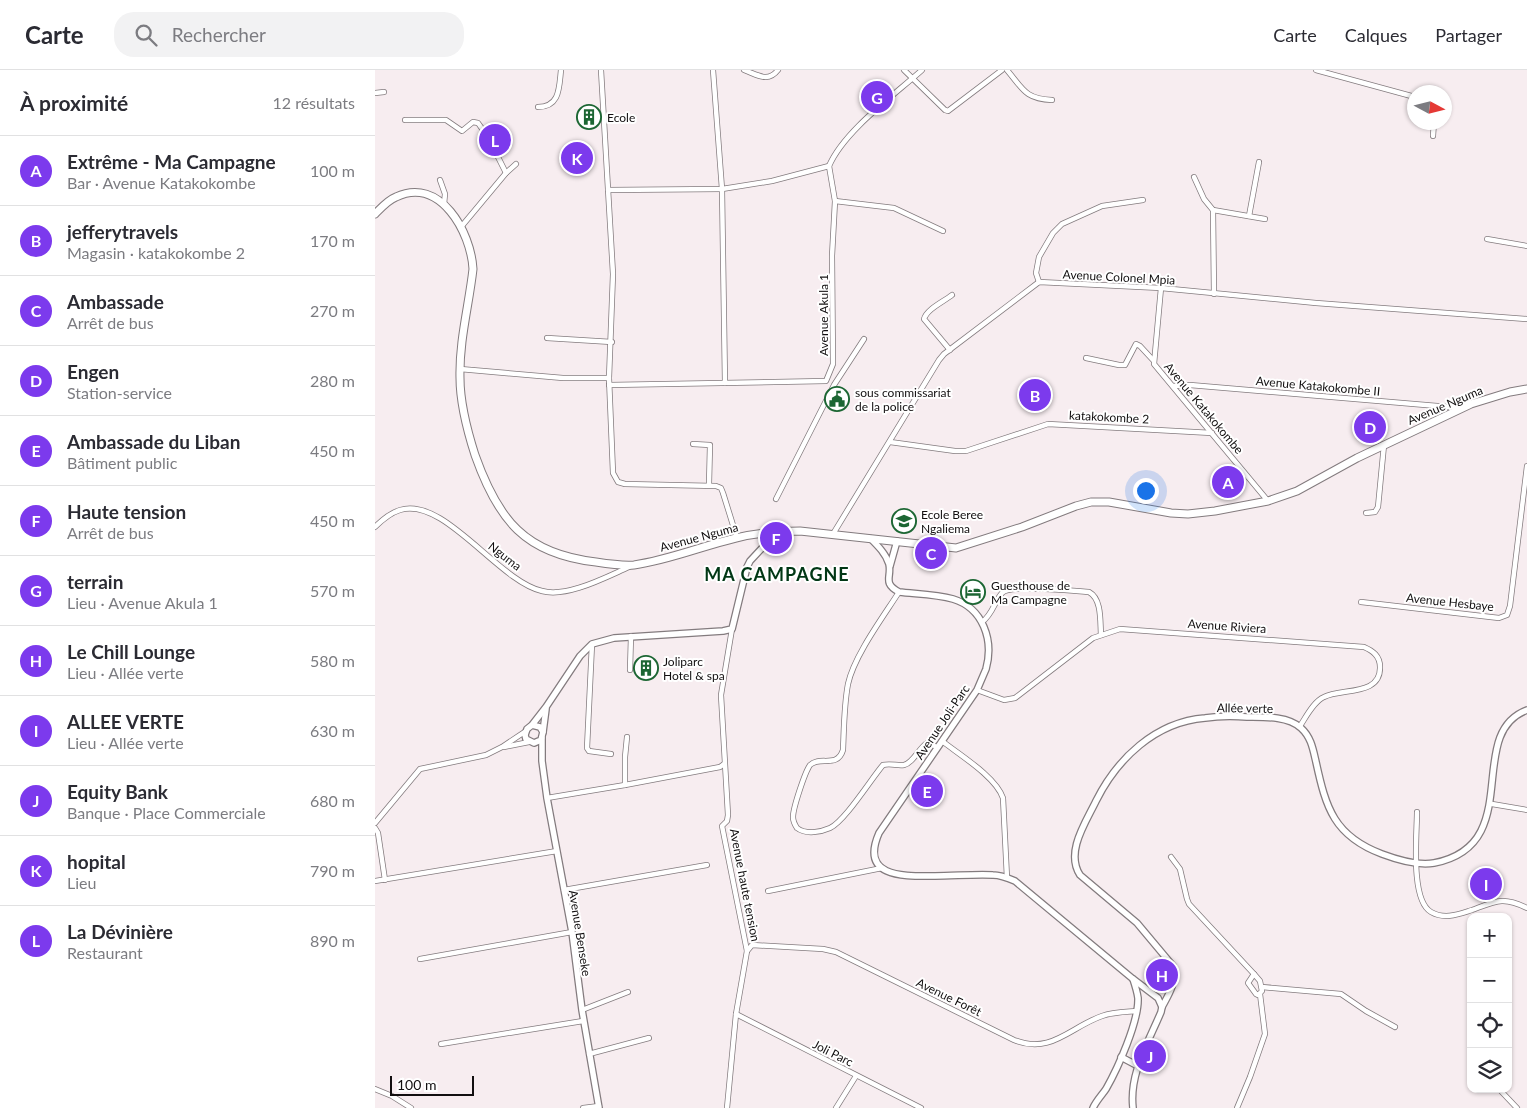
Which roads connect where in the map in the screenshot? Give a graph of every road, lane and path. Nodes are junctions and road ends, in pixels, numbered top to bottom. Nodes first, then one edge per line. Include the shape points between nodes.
1 (561, 70) edge
2 (601, 70) edge
3 (713, 70) edge
4 (744, 70) edge
5 (778, 70) edge
6 (903, 70) edge
7 (922, 70) edge
8 (1002, 70) edge
9 (1007, 70) edge
10 (1316, 70) edge
11 (912, 79) junction
12 (384, 92) dead end
13 (375, 93) edge
14 (1407, 95) edge
15 (1052, 100) dead end
16 (538, 107) dead end
17 (405, 120) dead end
18 (1434, 130) edge
19 (1433, 136) dead end
20 (1259, 162) dead end
21 (515, 164) dead end
22 (829, 166) junction
23 (506, 173) junction
24 (1193, 176) dead end
25 (439, 180) dead end
26 (721, 189) junction
27 (608, 190) junction
28 (1143, 200) dead end
29 (835, 201) junction
30 (444, 204) junction
31 (1213, 210) junction
32 (375, 214) edge
33 (1249, 216) junction
34 (1265, 219) dead end
35 (461, 227) junction
36 (943, 231) dead end
37 (1487, 239) dead end
38 (1527, 246) edge
39 (1039, 282) junction
40 (1161, 288) junction
41 (1214, 294) junction
42 (952, 295) dead end
43 (1527, 318) edge
44 (547, 338) dead end
45 (864, 339) dead end
46 (612, 342) junction
47 (950, 350) junction
48 (1086, 358) dead end
49 (1153, 360) junction
50 (460, 369) junction
51 (609, 378) junction
52 (826, 381) junction
53 (725, 383) junction
54 (609, 385) junction
55 (834, 385) junction
56 (1173, 386) junction
57 (1527, 389) edge
58 (1461, 408) junction
59 (1212, 433) junction
60 (890, 442) junction
61 (693, 444) dead end
62 (1384, 445) junction
63 (1527, 466) edge
64 (709, 484) junction
65 (776, 499) dead end
66 (1268, 501) junction
67 (1366, 513) dead end
68 (375, 527) edge
69 (777, 532) junction
70 (833, 534) junction
71 (737, 538) junction
72 (870, 539) junction
73 (897, 541) junction
74 (633, 565) junction
75 (890, 566) junction
76 (899, 592) junction
77 (1361, 602) dead end
78 (982, 622) junction
79 (732, 629) junction
80 (1101, 634) junction
81 (631, 636) junction
82 (592, 644) junction
83 (630, 670) dead end
84 (977, 690) junction
85 (546, 707) junction
86 (1527, 710) edge
87 (532, 725) junction
88 (1300, 726) junction
89 (526, 731) junction
90 (543, 735) junction
91 (627, 737) dead end
92 (942, 741) junction
93 (532, 743) junction
94 (502, 747) junction
95 (937, 747) junction
96 (611, 754) dead end
97 (542, 761) junction
98 (725, 761) junction
99 (625, 785) junction
100 (547, 798) junction
101 (1492, 804) junction
102 (1527, 810) edge
103 (1417, 812) dead end
104 (375, 822) edge
105 (375, 828) edge
106 (557, 851) junction
107 (1171, 857) dead end
108 (1417, 863) junction
109 (707, 865) dead end
110 (882, 868) junction
111 (1007, 878) junction
112 (385, 880) junction
113 (375, 882) edge
114 (563, 890) junction
115 (768, 891) dead end
116 (1527, 908) edge
117 (572, 932) junction
118 (747, 951) junction
119 (420, 959) dead end
120 (1254, 974) junction
121 (1133, 979) junction
122 (1262, 987) junction
123 (628, 992) dead end
124 (1260, 994) junction
125 (1162, 1007) junction
126 (582, 1010) junction
127 (1137, 1011) junction
128 (736, 1014) junction
129 (583, 1020) junction
130 (1395, 1027) dead end
131 (649, 1038) dead end
132 (441, 1044) dead end
133 (589, 1054) junction
134 (1121, 1057) junction
135 (1138, 1066) junction
136 (856, 1076) junction
137 (375, 1089) edge
138 (1503, 1093) edge
139 (599, 1107) edge
140 (1092, 1107) edge
141 (411, 1108) edge
142 (583, 1108) edge
143 (727, 1108) edge
144 (836, 1108) edge
145 (921, 1108) edge
146 (1133, 1108) edge
147 (1237, 1108) edge
148 (1517, 1108) edge

1 - 16 street via 559,91 552,103
2 - 27 street
3 - 26 street
4 - 5 street via 767,78
6 - 11 street
7 - 11 street
8 - 11 street via 948,111
9 - 15 street via 1031,96
10 - 14 street
11 - 22 street via 858,127 839,148
12 - 13 street
17 - 23 street via 446,120 462,130 473,122 478,123
18 - 19 street
20 - 33 street
21 - 23 street
22 - 26 street via 773,181
22 - 29 street, Avenue Akula 1
23 - 35 street
24 - 31 street
25 - 30 street via 445,194
26 - 27 street
26 - 53 street
27 - 46 street via 613,274
28 - 39 street via 1102,206 1062,224 1039,257 1036,273
29 - 36 street via 894,208
29 - 52 street, Avenue Akula 1 via 833,364
30 - 32 main road, Avenue Nguma via 430,196 405,193 394,197
30 - 35 main road, Avenue Nguma
31 - 33 street
31 - 41 street
33 - 34 street
35 - 50 main road, Avenue Nguma via 473,269
37 - 38 street
39 - 40 street, Avenue Colonel Mpia
39 - 47 street
40 - 41 street, Avenue Colonel Mpia
40 - 49 street, Avenue Katakokombe
41 - 43 street, Avenue Colonel Mpia
42 - 47 street via 924,316
44 - 46 street
45 - 55 street
46 - 51 street
47 - 60 street via 931,372
48 - 49 street via 1125,365 1136,344
49 - 56 street, Avenue Katakokombe
50 - 51 street via 563,378
50 - 74 main road, Avenue Nguma via 465,424 486,483 506,518 530,540 565,557
51 - 54 street
52 - 53 street
52 - 55 street
53 - 54 street
54 - 64 street via 613,473 618,482
55 - 65 street
56 - 58 street, Avenue Katakokombe II
56 - 59 street, Avenue Katakokombe
57 - 58 main road, Avenue Nguma
58 - 62 main road, Avenue Nguma
59 - 60 street, katakokombe 2 via 1048,424 966,451
59 - 66 street, Avenue Katakokombe
60 - 70 street
61 - 64 street via 709,445
62 - 66 main road, Avenue Nguma via 1297,490
62 - 67 street via 1378,507 1375,512
63 - 77 street, Avenue Hesbaye via 1507,615 1499,618
64 - 71 street via 721,488
66 - 73 main road, Avenue Nguma via 1188,514 1091,502 961,547
68 - 74 street, Nguma via 401,510 430,512 514,577 543,592 594,582
69 - 70 main road, Avenue Nguma
69 - 71 main road, Avenue Nguma
69 - 79 street via 750,560
70 - 72 main road, Avenue Nguma
71 - 74 main road, Avenue Nguma
72 - 73 main road, Avenue Nguma
72 - 75 street via 884,553
73 - 75 street
75 - 76 street via 889,582
76 - 78 street via 953,599 969,608
76 - 95 street via 860,655 851,676 841,756 809,766 795,802 793,818 797,828 810,833 830,828 842,819 883,765 904,765 927,743
78 - 80 street via 1002,593 1009,589 1089,592 1098,603
78 - 84 street, Avenue Joli-Parc via 988,641 988,658
79 - 81 street
79 - 98 street, Avenue haute tension via 721,695
80 - 84 street, Avenue Riviera via 1015,698 1004,700
80 - 88 street, Avenue Riviera via 1120,628 1134,628 1364,647 1377,656 1380,672 1374,683 1363,689 1325,696
81 - 82 street
81 - 83 street
82 - 85 street via 580,656
82 - 96 street via 587,748 594,753
84 - 92 street, Avenue Joli-Parc
85 - 87 street
85 - 90 street
86 - 101 street via 1515,715 1501,734 1497,745
87 - 89 street
87 - 90 street via 540,727
88 - 108 street via 1309,736 1321,789 1340,826 1369,849
88 - 125 street, Allée verte via 1275,718 1233,716 1204,718 1169,727 1141,743 1116,768 1089,816 1076,847 1075,866 1085,880 1137,923 1173,966 1174,982
89 - 93 street via 525,735
89 - 94 street
90 - 93 street via 539,742
90 - 97 street
91 - 99 street
92 - 95 street, Avenue Joli-Parc
92 - 111 street via 992,780 1001,791
93 - 94 street
93 - 97 street
94 - 104 street via 478,757 420,769
95 - 110 street, Avenue Joli-Parc via 879,833 875,851
97 - 100 street, Avenue Benseke
98 - 99 street via 720,767
98 - 118 street, Avenue haute tension via 728,815 722,826
99 - 100 street
100 - 106 street, Avenue Benseke
101 - 102 street
101 - 108 street via 1485,828 1469,848 1445,860
103 - 108 street
105 - 112 street
106 - 112 street
106 - 114 street, Avenue Benseke
107 - 120 street via 1180,870 1189,904
108 - 116 street via 1421,896 1426,908 1435,914 1457,915 1501,900 1510,900
109 - 114 street
110 - 111 street via 907,876 991,875
110 - 115 street
111 - 121 street via 1023,887
112 - 113 street
114 - 117 street, Avenue Benseke
117 - 119 street
117 - 126 street, Avenue Benseke
118 - 127 street, Avenue Forêt via 754,944 836,952 1026,1044 1039,1045 1057,1040 1103,1016
118 - 128 street
120 - 122 street
120 - 124 street via 1248,983 1256,994
121 - 125 street via 1158,998
121 - 127 street via 1138,996
122 - 124 street
122 - 130 street via 1341,994
123 - 126 street
124 - 147 street via 1265,1034
125 - 135 street
126 - 129 street, Avenue Benseke
127 - 134 street
128 - 136 street, Joli Parc
128 - 143 street
129 - 132 street
129 - 133 street, Avenue Benseke
131 - 133 street
133 - 139 street, Avenue Benseke
134 - 135 street
134 - 140 street via 1107,1088
135 - 146 street
136 - 144 street
136 - 145 street, Joli Parc
137 - 141 street
138 - 148 street
139 - 142 street

